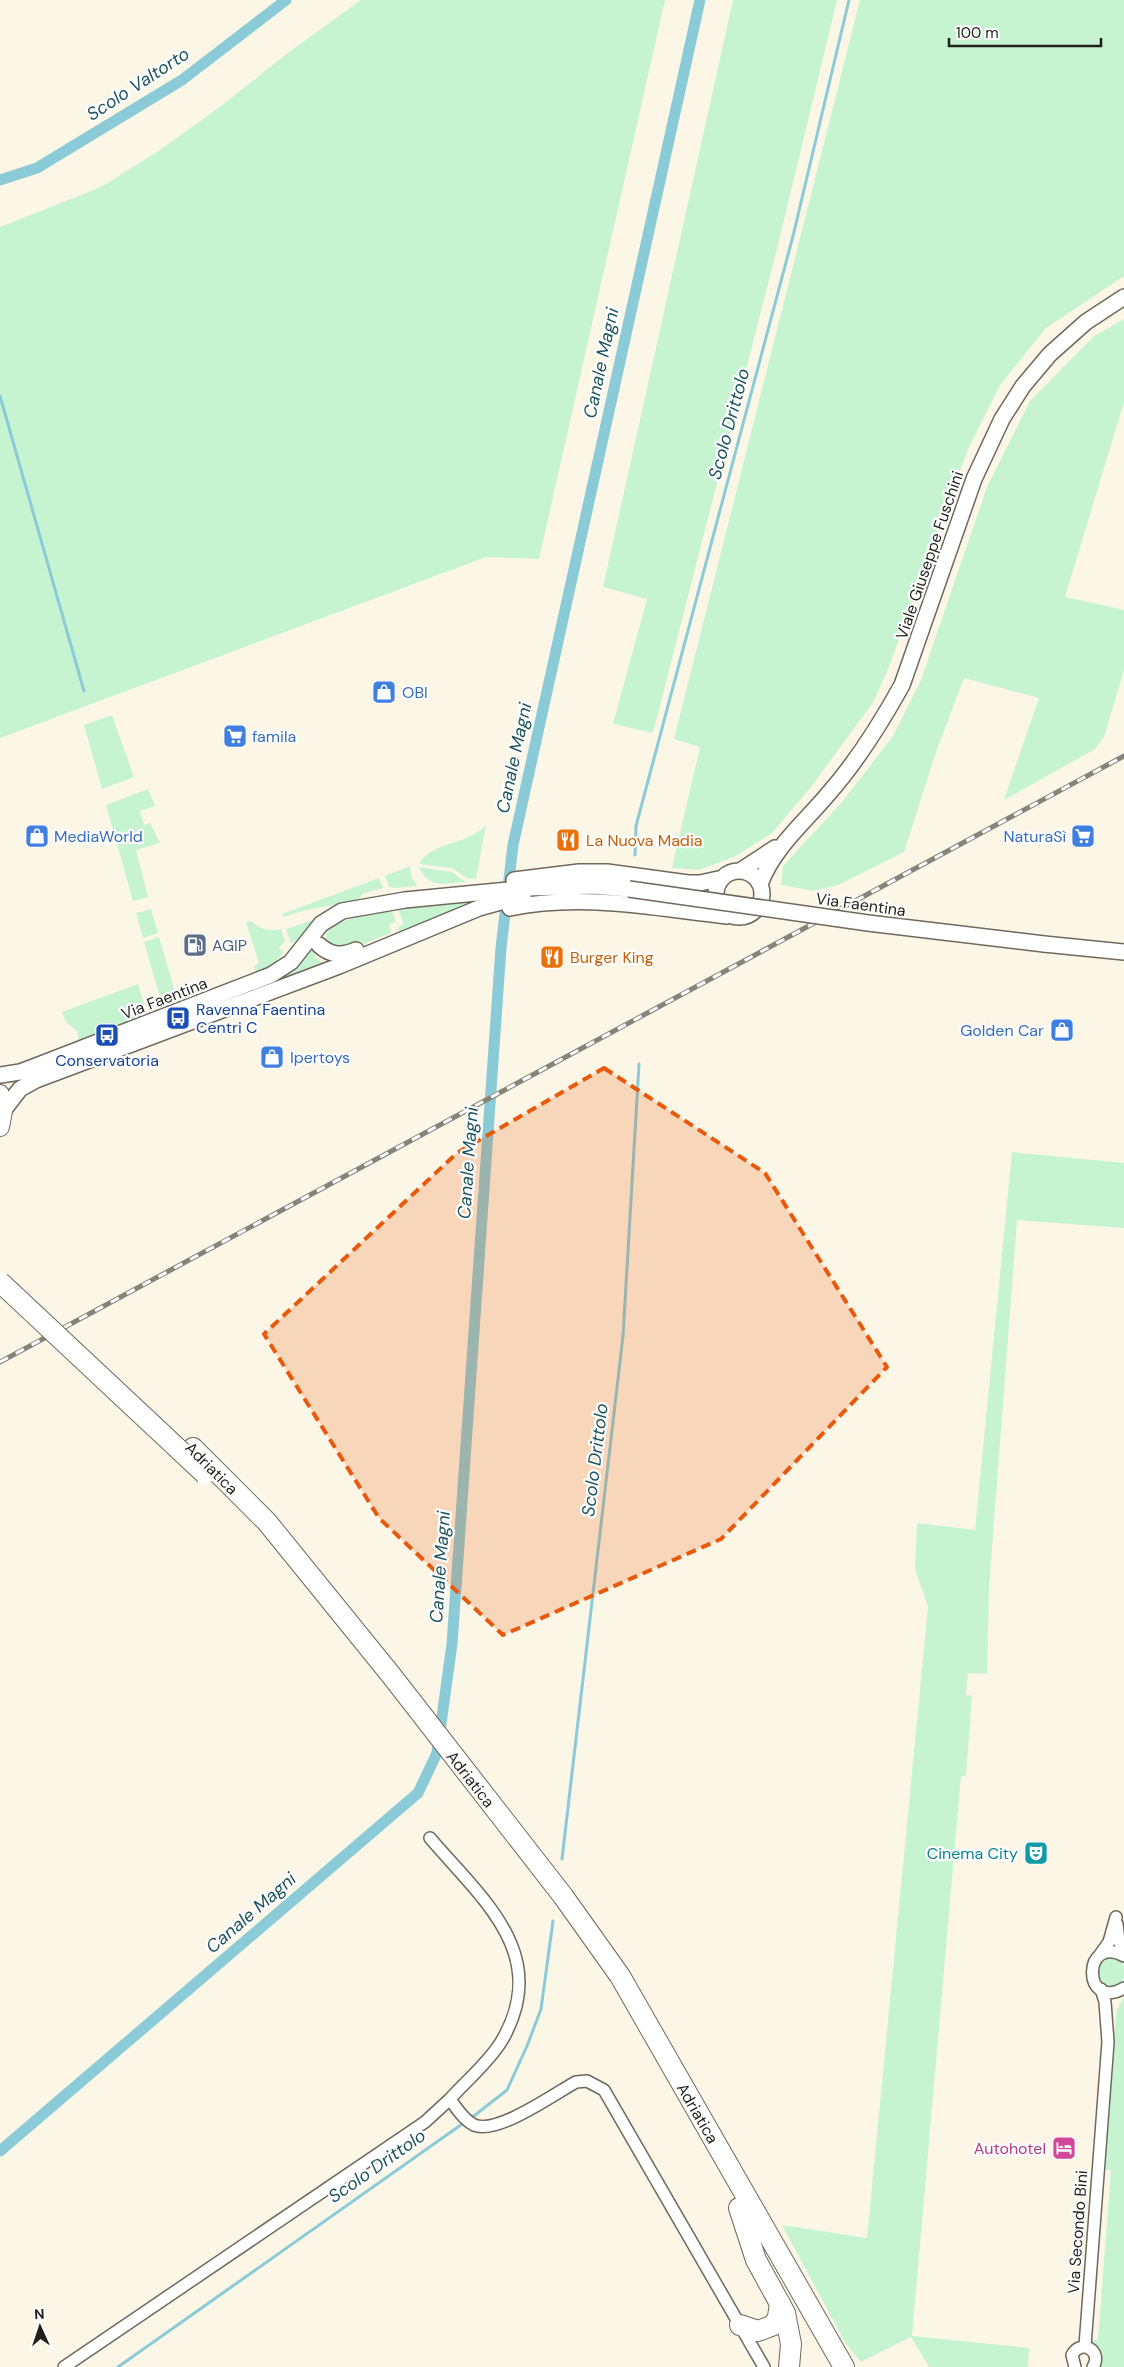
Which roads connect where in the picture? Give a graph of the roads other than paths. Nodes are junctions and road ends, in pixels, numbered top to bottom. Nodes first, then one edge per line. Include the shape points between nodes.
1 (1124, 297) edge
2 (784, 841) junction
3 (740, 870) junction
4 (723, 878) junction
5 (760, 884) junction
6 (527, 891) junction
7 (727, 916) junction
8 (321, 924) junction
9 (319, 945) junction
10 (380, 949) junction
11 (1124, 952) edge
12 (339, 966) junction
13 (0, 1075) edge
14 (1, 1111) edge
15 (0, 1267) edge
16 (0, 1282) edge
17 (482, 1803) junction
18 (430, 1838) dead end
19 (1124, 1955) edge
20 (1098, 1957) junction
21 (1124, 1988) edge
22 (1100, 1989) junction
23 (1108, 2031) junction
24 (450, 2099) junction
25 (739, 2208) junction
26 (780, 2303) junction
27 (740, 2325) junction
28 (1085, 2346) junction
29 (64, 2367) edge
30 (764, 2367) edge
31 (789, 2367) edge
32 (830, 2367) edge
33 (844, 2367) edge
34 (1076, 2367) edge
35 (1093, 2367) edge

1 - 2 main road, Viale Giuseppe Fuschini via 1086,322 1050,354 1023,386 1002,419 974,479 902,685 886,715 830,792
2 - 3 main road, Viale Giuseppe Fuschini
2 - 5 main road, Viale Giuseppe Fuschini via 766,868
3 - 4 main road
3 - 5 main road via 752,874
4 - 6 main road via 688,883 607,872 579,872
4 - 7 main road via 716,898
5 - 7 main road via 760,905 754,912 745,916
6 - 7 main road via 567,901 628,903
6 - 8 main road, Via Faentina via 491,888 410,890 370,900
6 - 10 main road, Via Faentina
6 - 11 main road, Via Faentina, bridge via 593,886 629,889 868,924
8 - 9 main road
8 - 13 main road, Via Faentina via 291,962 271,975 36,1066
9 - 10 main road via 331,954 342,955 368,947
9 - 12 main road via 327,958
10 - 12 main road, Via Faentina
12 - 14 main road, Via Faentina via 36,1080 20,1089
15 - 17 highway, Adriatica via 268,1522
16 - 17 highway, Adriatica, bridge via 205,1474 276,1551
17 - 25 highway, Adriatica via 617,1994
17 - 33 highway, Adriatica via 563,1896 620,1976
18 - 24 street via 502,1923 516,1958 520,1989 516,2012 500,2044
19 - 20 street via 1111,1952
19 - 20 street, Via Secondo Bini via 1116,1917 1109,1942
20 - 22 street, Via Secondo Bini via 1092,1974
21 - 22 street via 1113,1992
21 - 23 street, Via Secondo Bini via 1115,2001
22 - 23 street, Via Secondo Bini
23 - 28 street, Via Secondo Bini
24 - 27 street via 475,2126 484,2128 495,2126 576,2082 587,2081 604,2090
24 - 29 street via 425,2122
25 - 26 highway via 756,2260
25 - 32 highway, Adriatica
26 - 27 highway via 774,2326 758,2330
26 - 31 highway via 791,2344
27 - 30 street
28 - 34 street via 1072,2355
28 - 35 street via 1096,2354

